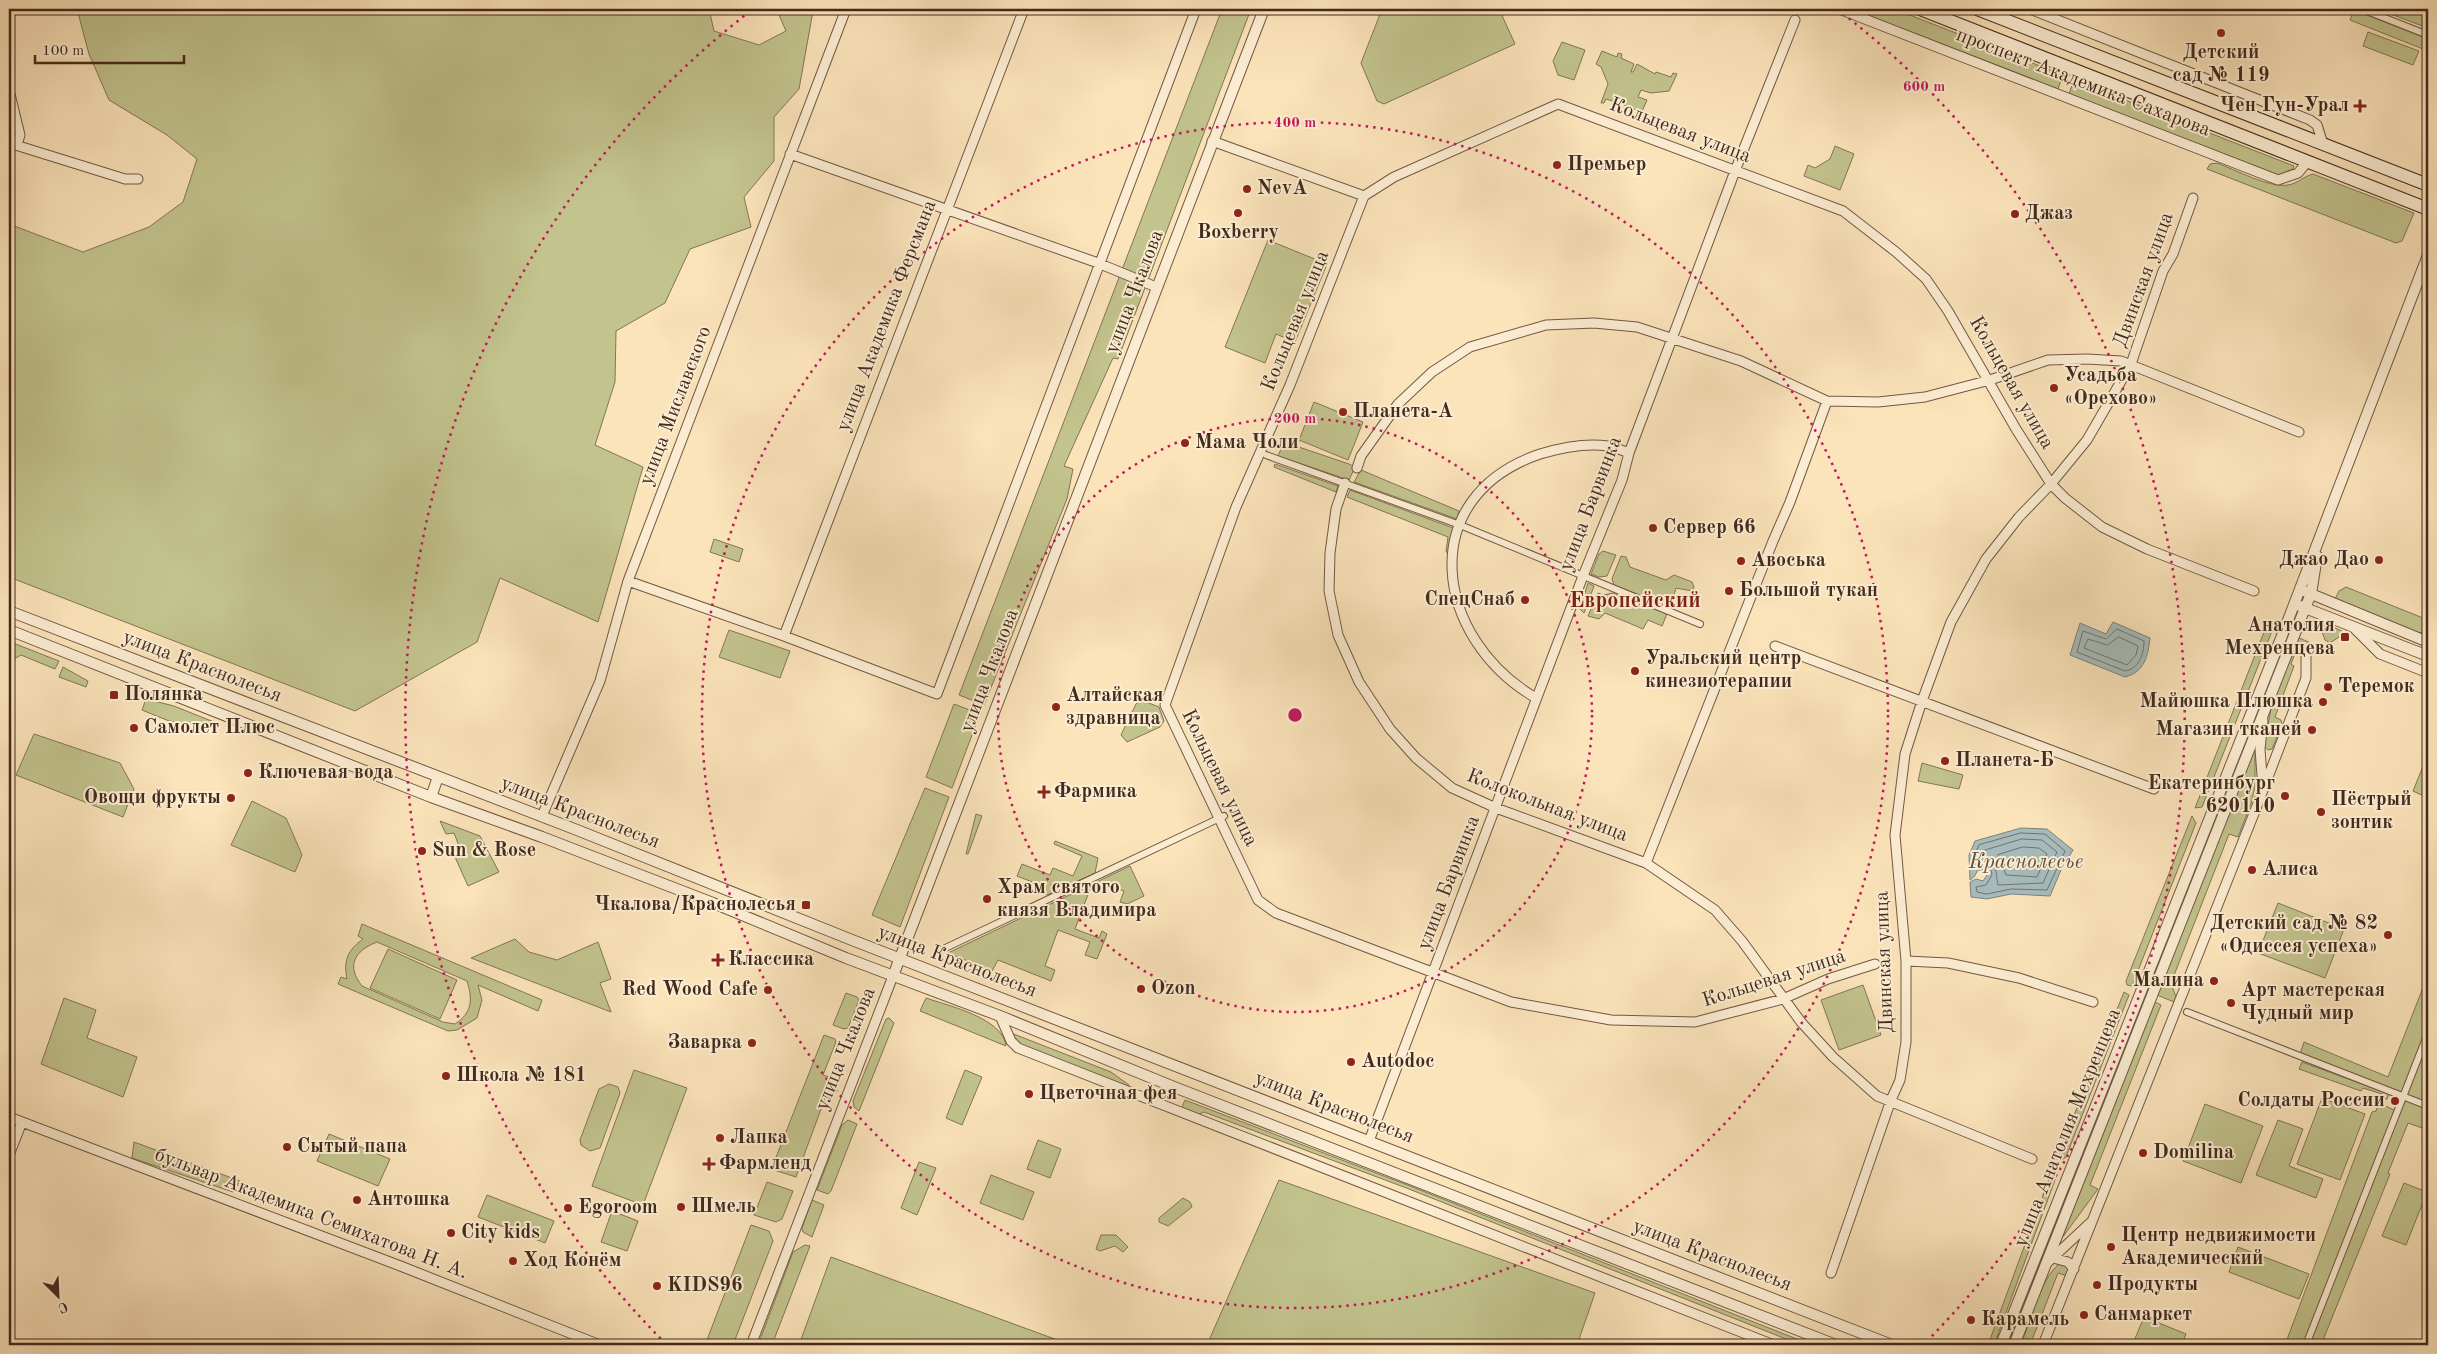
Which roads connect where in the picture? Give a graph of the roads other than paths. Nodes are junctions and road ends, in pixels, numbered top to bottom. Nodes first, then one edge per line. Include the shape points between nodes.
1 (846, 9) edge
2 (1024, 9) edge
3 (1196, 9) edge
4 (1264, 9) edge
5 (1839, 9) edge
6 (1920, 9) edge
7 (1977, 9) edge
8 (2030, 9) edge
9 (2362, 9) edge
10 (1795, 20) dead end
11 (2428, 34) edge
12 (9, 90) edge
13 (1212, 141) junction
14 (13, 144) edge
15 (2323, 144) junction
16 (790, 154) junction
17 (2308, 161) junction
18 (1735, 170) junction
19 (138, 179) dead end
20 (2428, 185) edge
21 (1364, 196) junction
22 (2193, 198) dead end
23 (946, 208) junction
24 (2428, 209) edge
25 (2428, 254) edge
26 (1098, 263) junction
27 (1156, 287) junction
28 (1673, 338) junction
29 (2132, 364) junction
30 (1990, 380) junction
31 (1827, 401) junction
32 (2299, 432) dead end
33 (1629, 453) junction
34 (1266, 455) dead end
35 (1357, 468) dead end
36 (1345, 483) junction
37 (2051, 484) junction
38 (1460, 525) junction
39 (2321, 533) junction
40 (1583, 576) junction
41 (628, 581) junction
42 (2300, 589) junction
43 (2254, 591) dead end
44 (2311, 594) junction
45 (2295, 604) junction
46 (2306, 608) junction
47 (9, 611) edge
48 (1700, 624) dead end
49 (2353, 627) junction
50 (9, 630) edge
51 (784, 636) junction
52 (2425, 639) edge
53 (1775, 646) dead end
54 (2306, 656) dead end
55 (2428, 656) edge
56 (2428, 673) edge
57 (1536, 698) junction
58 (1922, 701) junction
59 (2264, 712) junction
60 (2260, 749) junction
61 (2278, 752) junction
62 (438, 777) junction
63 (2154, 789) dead end
64 (2263, 792) junction
65 (431, 797) junction
66 (1496, 808) junction
67 (542, 816) junction
68 (1222, 817) junction
69 (1646, 863) junction
70 (939, 951) dead end
71 (900, 957) junction
72 (1906, 961) junction
73 (1875, 964) dead end
74 (1433, 972) junction
75 (893, 976) junction
76 (1783, 999) junction
77 (2093, 1002) dead end
78 (2187, 1012) dead end
79 (1000, 1016) junction
80 (2428, 1033) edge
81 (2402, 1096) junction
82 (1891, 1100) junction
83 (2428, 1106) edge
84 (9, 1117) edge
85 (22, 1122) junction
86 (1369, 1141) junction
87 (9, 1155) edge
88 (2032, 1160) dead end
89 (2093, 1220) junction
90 (2053, 1258) junction
91 (2044, 1267) junction
92 (2074, 1270) junction
93 (1831, 1273) dead end
94 (600, 1345) edge
95 (751, 1345) edge
96 (1774, 1345) edge
97 (1836, 1345) edge
98 (1892, 1345) edge
99 (2001, 1345) edge
100 (2014, 1345) edge
101 (2043, 1345) edge
102 (2306, 1345) edge

1 - 16 street, улица Миславского
2 - 23 street, улица Академика Ферсмана
3 - 26 street, улица Чкалова
4 - 13 street, улица Чкалова
5 - 17 street, проспект Академика Сахарова via 2278,180 2298,173
6 - 17 main road, проспект Академика Сахарова
7 - 15 main road, проспект Академика Сахарова
8 - 15 street via 2310,120 2317,125
9 - 11 street
10 - 18 street, улица Барвинка
12 - 14 street via 20,135
13 - 21 street
13 - 27 street, улица Чкалова
14 - 19 street via 124,178
15 - 20 main road, проспект Академика Сахарова
16 - 23 street
16 - 41 street, улица Миславского
17 - 24 main road, проспект Академика Сахарова
18 - 21 street, Кольцевая улица via 1558,104 1394,178
18 - 28 street, улица Барвинка
18 - 30 street, Кольцевая улица via 1844,211 1896,252 1926,279
21 - 68 street, Кольцевая улица via 1290,385 1236,507 1164,704
22 - 29 street, Двинская улица via 2173,254 2163,271
23 - 26 street
23 - 51 street, улица Академика Ферсмана
25 - 39 street, улица Анатолия Мехренцева
26 - 27 street
26 - 51 street, улица Чкалова via 937,694
27 - 71 street, улица Чкалова
28 - 31 street via 1741,361
28 - 33 street, улица Барвинка
28 - 35 street via 1636,327 1594,322 1546,325 1470,348 1432,372 1398,404 1361,456
29 - 30 street via 2087,359 2048,360
29 - 32 street
29 - 37 street, Двинская улица via 2087,440
30 - 31 street via 1925,396 1878,402
30 - 37 street, Кольцевая улица
31 - 69 street, Колокольная улица
33 - 38 street via 1608,446 1582,447 1553,450 1525,460 1482,488
33 - 40 street, улица Барвинка via 1622,480
34 - 36 street
36 - 38 street
36 - 66 street, Колокольная улица via 1336,509 1329,591 1338,635 1359,682 1390,729 1416,758 1452,788
37 - 43 street, Кольцевая улица via 2102,527 2147,549
37 - 58 street, Двинская улица via 2019,517 1986,559 1951,622
38 - 40 street
38 - 57 street via 1452,571 1453,589 1468,631 1499,670
39 - 42 street, улица Анатолия Мехренцева
39 - 44 street, улица Анатолия Мехренцева
40 - 48 street
40 - 57 street, улица Барвинка
41 - 51 street
41 - 67 street, улица Миславского via 600,681
42 - 44 street
42 - 45 street, улица Анатолия Мехренцева
44 - 46 street, улица Анатолия Мехренцева
44 - 52 street
45 - 46 street
45 - 99 street, улица Анатолия Мехренцева
46 - 49 street
46 - 59 street, улица Анатолия Мехренцева
47 - 62 street, улица Краснолесья
49 - 55 street
49 - 56 street via 2380,654
50 - 65 street, улица Краснолесья
53 - 58 street
54 - 61 street, улица Анатолия Мехренцева via 2306,678
57 - 66 street, улица Барвинка
58 - 63 street
58 - 72 street, Двинская улица via 1905,754 1895,835
59 - 60 street, улица Анатолия Мехренцева
59 - 91 street, улица Анатолия Мехренцева
60 - 61 street via 2268,754
60 - 64 street, улица Анатолия Мехренцева
61 - 64 street, улица Анатолия Мехренцева
62 - 65 street
62 - 67 street, улица Краснолесья
64 - 89 street, улица Анатолия Мехренцева
65 - 75 street, улица Краснолесья via 551,840
66 - 69 street, Колокольная улица
66 - 74 street, улица Барвинка
67 - 71 street, улица Краснолесья
68 - 70 street
68 - 74 street, Кольцевая улица via 1258,900 1276,912
69 - 76 street, Колокольная улица via 1715,910 1742,941
71 - 75 street, улица Чкалова
71 - 86 street, улица Краснолесья
72 - 77 street via 1948,963 2019,978
72 - 82 street, Двинская улица via 1906,1042 1900,1080
73 - 76 street, Кольцевая улица via 1828,979
74 - 76 street, Кольцевая улица via 1511,1002 1611,1020 1695,1022
74 - 86 street, улица Барвинка
75 - 79 street, улица Краснолесья
75 - 95 street, улица Чкалова
76 - 82 street, Колокольная улица via 1833,1057 1877,1096
78 - 81 street
79 - 96 street, улица Краснолесья via 1011,1041 1018,1048
79 - 97 street, улица Краснолесья
80 - 81 street
81 - 83 street
81 - 102 street
82 - 88 street, Колокольная улица
82 - 93 street, Двинская улица
84 - 85 street, бульвар Академика Семихатова Н. А.
85 - 87 street
85 - 94 street, бульвар Академика Семихатова Н. А.
86 - 98 street, улица Краснолесья
89 - 90 street, улица Анатолия Мехренцева
89 - 92 street, улица Анатолия Мехренцева
90 - 91 street, улица Анатолия Мехренцева
90 - 92 street, улица Анатолия Мехренцева via 2068,1262
91 - 100 street, улица Анатолия Мехренцева
92 - 101 street, улица Анатолия Мехренцева

